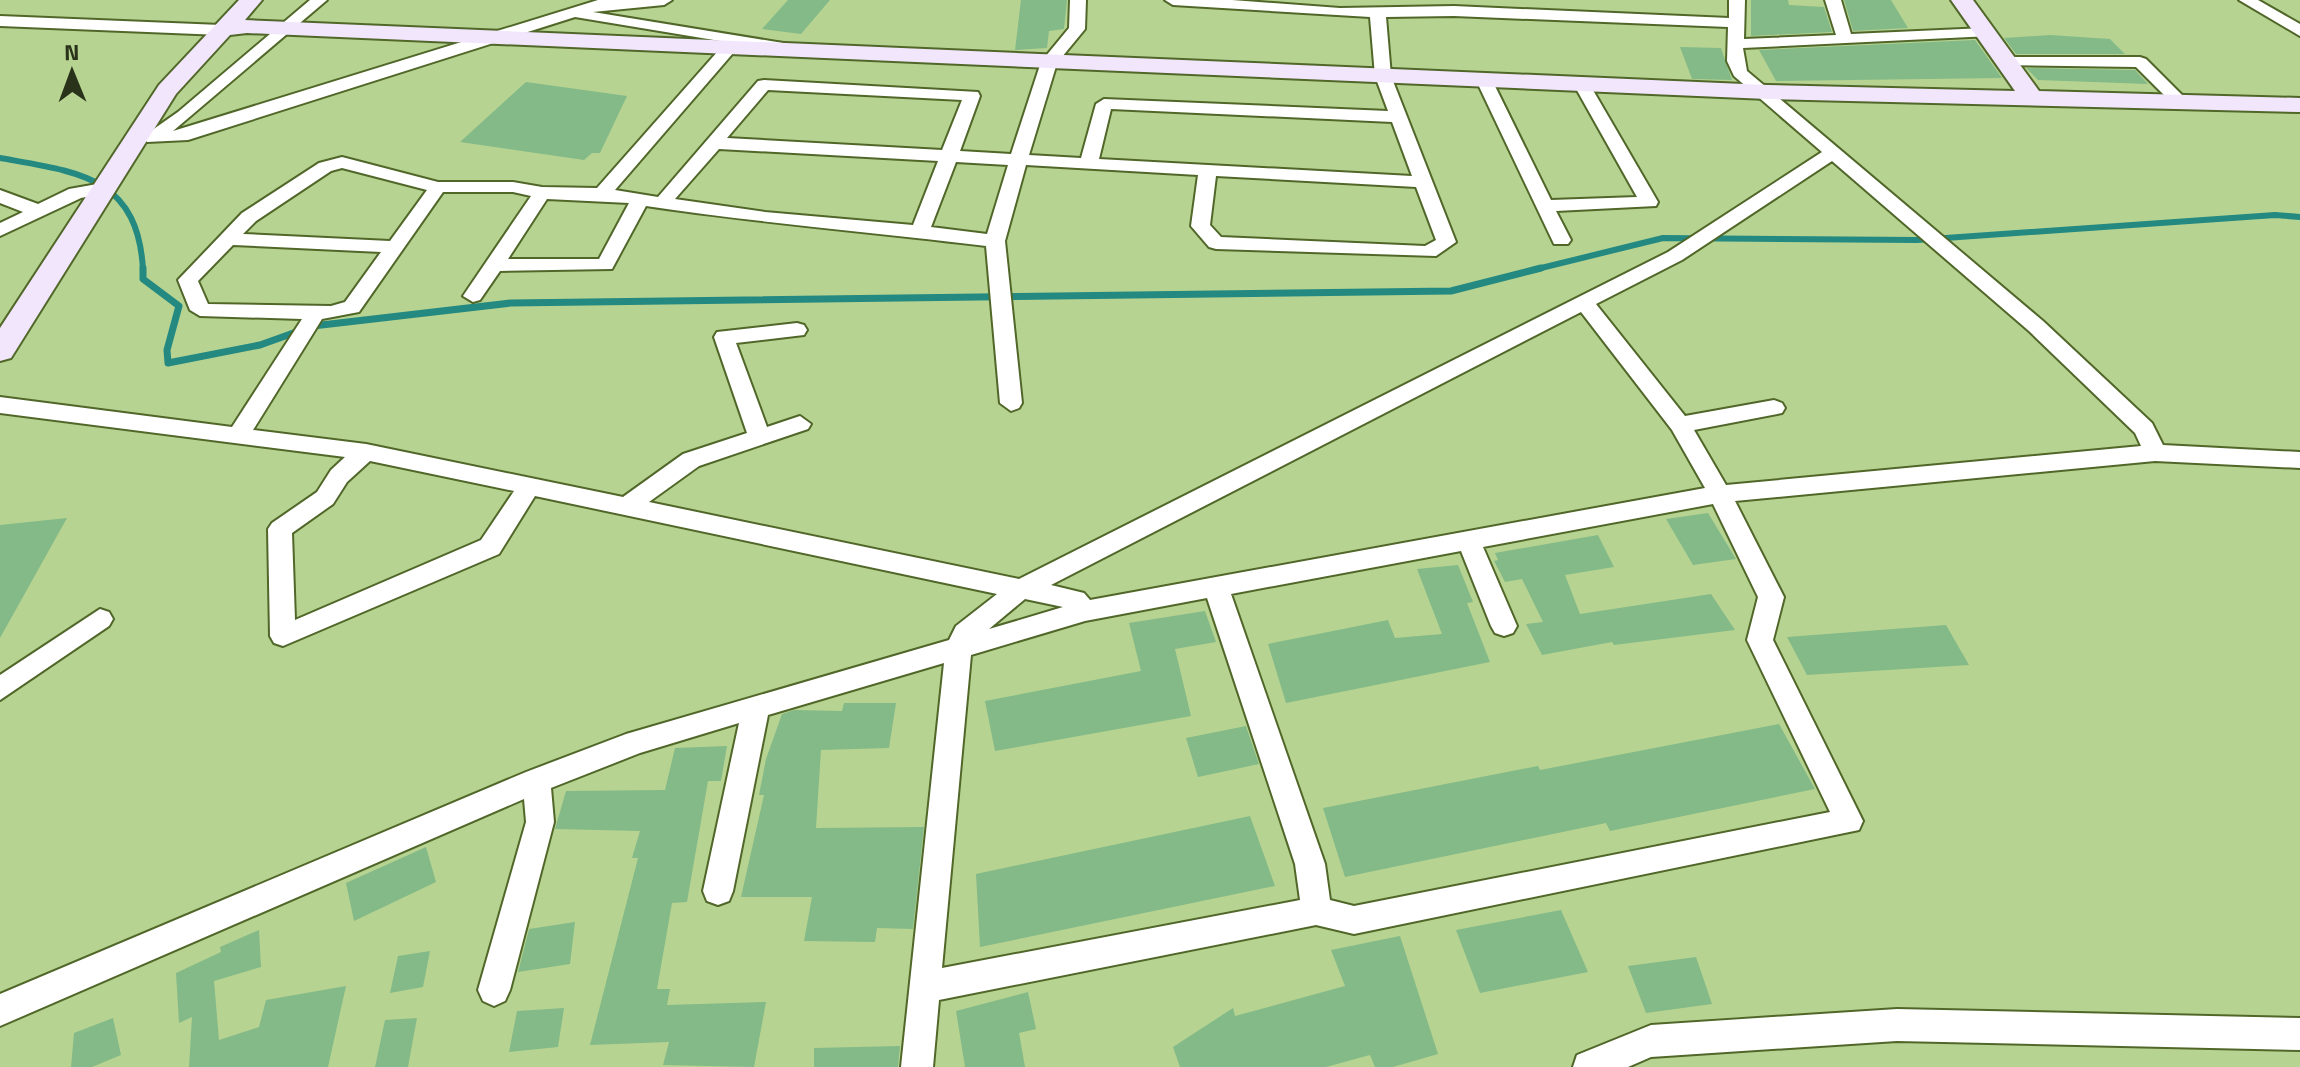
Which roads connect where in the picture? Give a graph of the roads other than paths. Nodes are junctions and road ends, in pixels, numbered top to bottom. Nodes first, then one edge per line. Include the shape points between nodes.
1 (251, 0) edge
2 (319, 0) edge
3 (664, 0) edge
4 (1078, 0) edge
5 (1173, 0) edge
6 (1187, 0) edge
7 (1737, 0) edge
8 (1833, 0) edge
9 (1962, 0) edge
10 (2247, 0) edge
11 (607, 3) edge
12 (1355, 7) edge
13 (1530, 7) edge
14 (578, 14) junction
15 (1378, 15) junction
16 (0, 21) edge
17 (1736, 23) junction
18 (287, 27) junction
19 (221, 30) junction
20 (2300, 31) edge
21 (1985, 33) junction
22 (499, 36) junction
23 (1845, 39) junction
24 (1735, 44) junction
25 (732, 45) junction
26 (780, 47) junction
27 (1049, 62) junction
28 (2006, 62) junction
29 (1383, 76) junction
30 (1484, 80) junction
31 (1582, 85) junction
32 (1767, 92) junction
33 (2032, 98) junction
34 (2181, 102) junction
35 (2300, 105) edge
36 (1398, 117) junction
37 (153, 138) junction
38 (714, 143) junction
39 (1832, 153) junction
40 (122, 157) junction
41 (948, 157) junction
42 (1018, 161) junction
43 (1088, 165) junction
44 (1208, 171) junction
45 (1423, 182) junction
46 (438, 187) junction
47 (103, 188) junction
48 (542, 193) junction
49 (602, 194) junction
50 (0, 196) edge
51 (640, 200) junction
52 (662, 203) junction
53 (1545, 206) junction
54 (38, 211) junction
55 (0, 230) edge
56 (920, 232) junction
57 (228, 239) junction
58 (1561, 240) dead end
59 (995, 241) junction
60 (395, 247) junction
61 (493, 265) junction
62 (473, 296) dead end
63 (1584, 302) junction
64 (316, 313) junction
65 (797, 330) dead end
66 (0, 351) edge
67 (1011, 403) dead end
68 (0, 405) edge
69 (1774, 408) dead end
70 (800, 424) dead end
71 (1680, 425) junction
72 (238, 436) junction
73 (760, 437) junction
74 (366, 452) junction
75 (2155, 453) junction
76 (2300, 460) edge
77 (530, 485) junction
78 (1720, 494) junction
79 (627, 506) junction
80 (1469, 541) junction
81 (1216, 587) junction
82 (1021, 589) junction
83 (1085, 611) junction
84 (100, 619) dead end
85 (1504, 626) dead end
86 (958, 650) junction
87 (0, 689) edge
88 (756, 706) junction
89 (536, 781) junction
90 (718, 891) dead end
91 (1316, 911) junction
92 (926, 987) junction
93 (494, 990) dead end
94 (0, 1010) edge
95 (2300, 1034) edge
96 (917, 1067) edge
97 (1589, 1067) edge

1 - 19 street
2 - 18 street
3 - 11 street
4 - 27 street via 1077,29
5 - 6 street
6 - 12 street
7 - 17 street
8 - 23 street
9 - 21 street
10 - 20 street
11 - 14 street
12 - 15 street
13 - 15 street
13 - 17 street
14 - 22 street
14 - 26 street
15 - 29 street
16 - 19 street
17 - 24 street
18 - 19 street
18 - 22 street
18 - 37 street
19 - 40 street via 167,90
21 - 23 street
21 - 28 street
22 - 25 street
22 - 37 street via 182,136
23 - 24 street
24 - 32 street via 1740,73
25 - 26 street
25 - 49 street
26 - 27 street
27 - 29 street
27 - 42 street
28 - 33 street
28 - 34 street via 2140,62
29 - 30 street
29 - 36 street
30 - 31 street
30 - 53 street
31 - 32 street
31 - 53 street via 1649,202
32 - 33 street
32 - 39 street
33 - 34 street
34 - 35 street
36 - 43 street via 1104,104
36 - 45 street
37 - 40 street
38 - 41 street
38 - 41 street via 764,85 972,96
38 - 52 street
39 - 63 street via 1675,256
39 - 75 street via 2036,326 2144,429
40 - 47 street
41 - 42 street
41 - 56 street
42 - 43 street
42 - 59 street
43 - 44 street
44 - 45 street
44 - 45 street via 1200,226 1216,243 1429,252 1446,242
46 - 48 street via 513,187
46 - 57 street via 342,162 325,167 249,217
46 - 60 street
47 - 54 street via 76,193
47 - 66 street
48 - 49 street
48 - 61 street
49 - 51 street
50 - 54 street
51 - 52 street
51 - 61 street via 605,265
52 - 56 street
53 - 58 street
54 - 55 street
56 - 59 street
57 - 60 street
57 - 64 street via 188,280 200,310
59 - 67 street
60 - 64 street via 352,307
61 - 62 street
63 - 71 street
63 - 82 street
64 - 72 street
65 - 73 street via 724,337
68 - 72 street
69 - 71 street
70 - 73 street
71 - 78 street
72 - 74 street
73 - 79 street via 691,460
74 - 77 street
74 - 77 street via 339,476 325,498 280,529 283,636 490,547
75 - 76 street
75 - 78 street
77 - 79 street
78 - 80 street
78 - 91 street via 1771,597 1760,640 1849,821 1354,920
79 - 82 street
80 - 81 street
80 - 85 street
81 - 83 street
81 - 91 street via 1310,864
82 - 83 street via 1075,600
82 - 86 street via 965,633
83 - 86 street
84 - 87 street
86 - 88 street
86 - 92 street
88 - 89 street via 636,742
88 - 90 street
89 - 93 street via 540,822
89 - 94 street
91 - 92 street
92 - 96 street
95 - 97 street via 1897,1025 1651,1041

